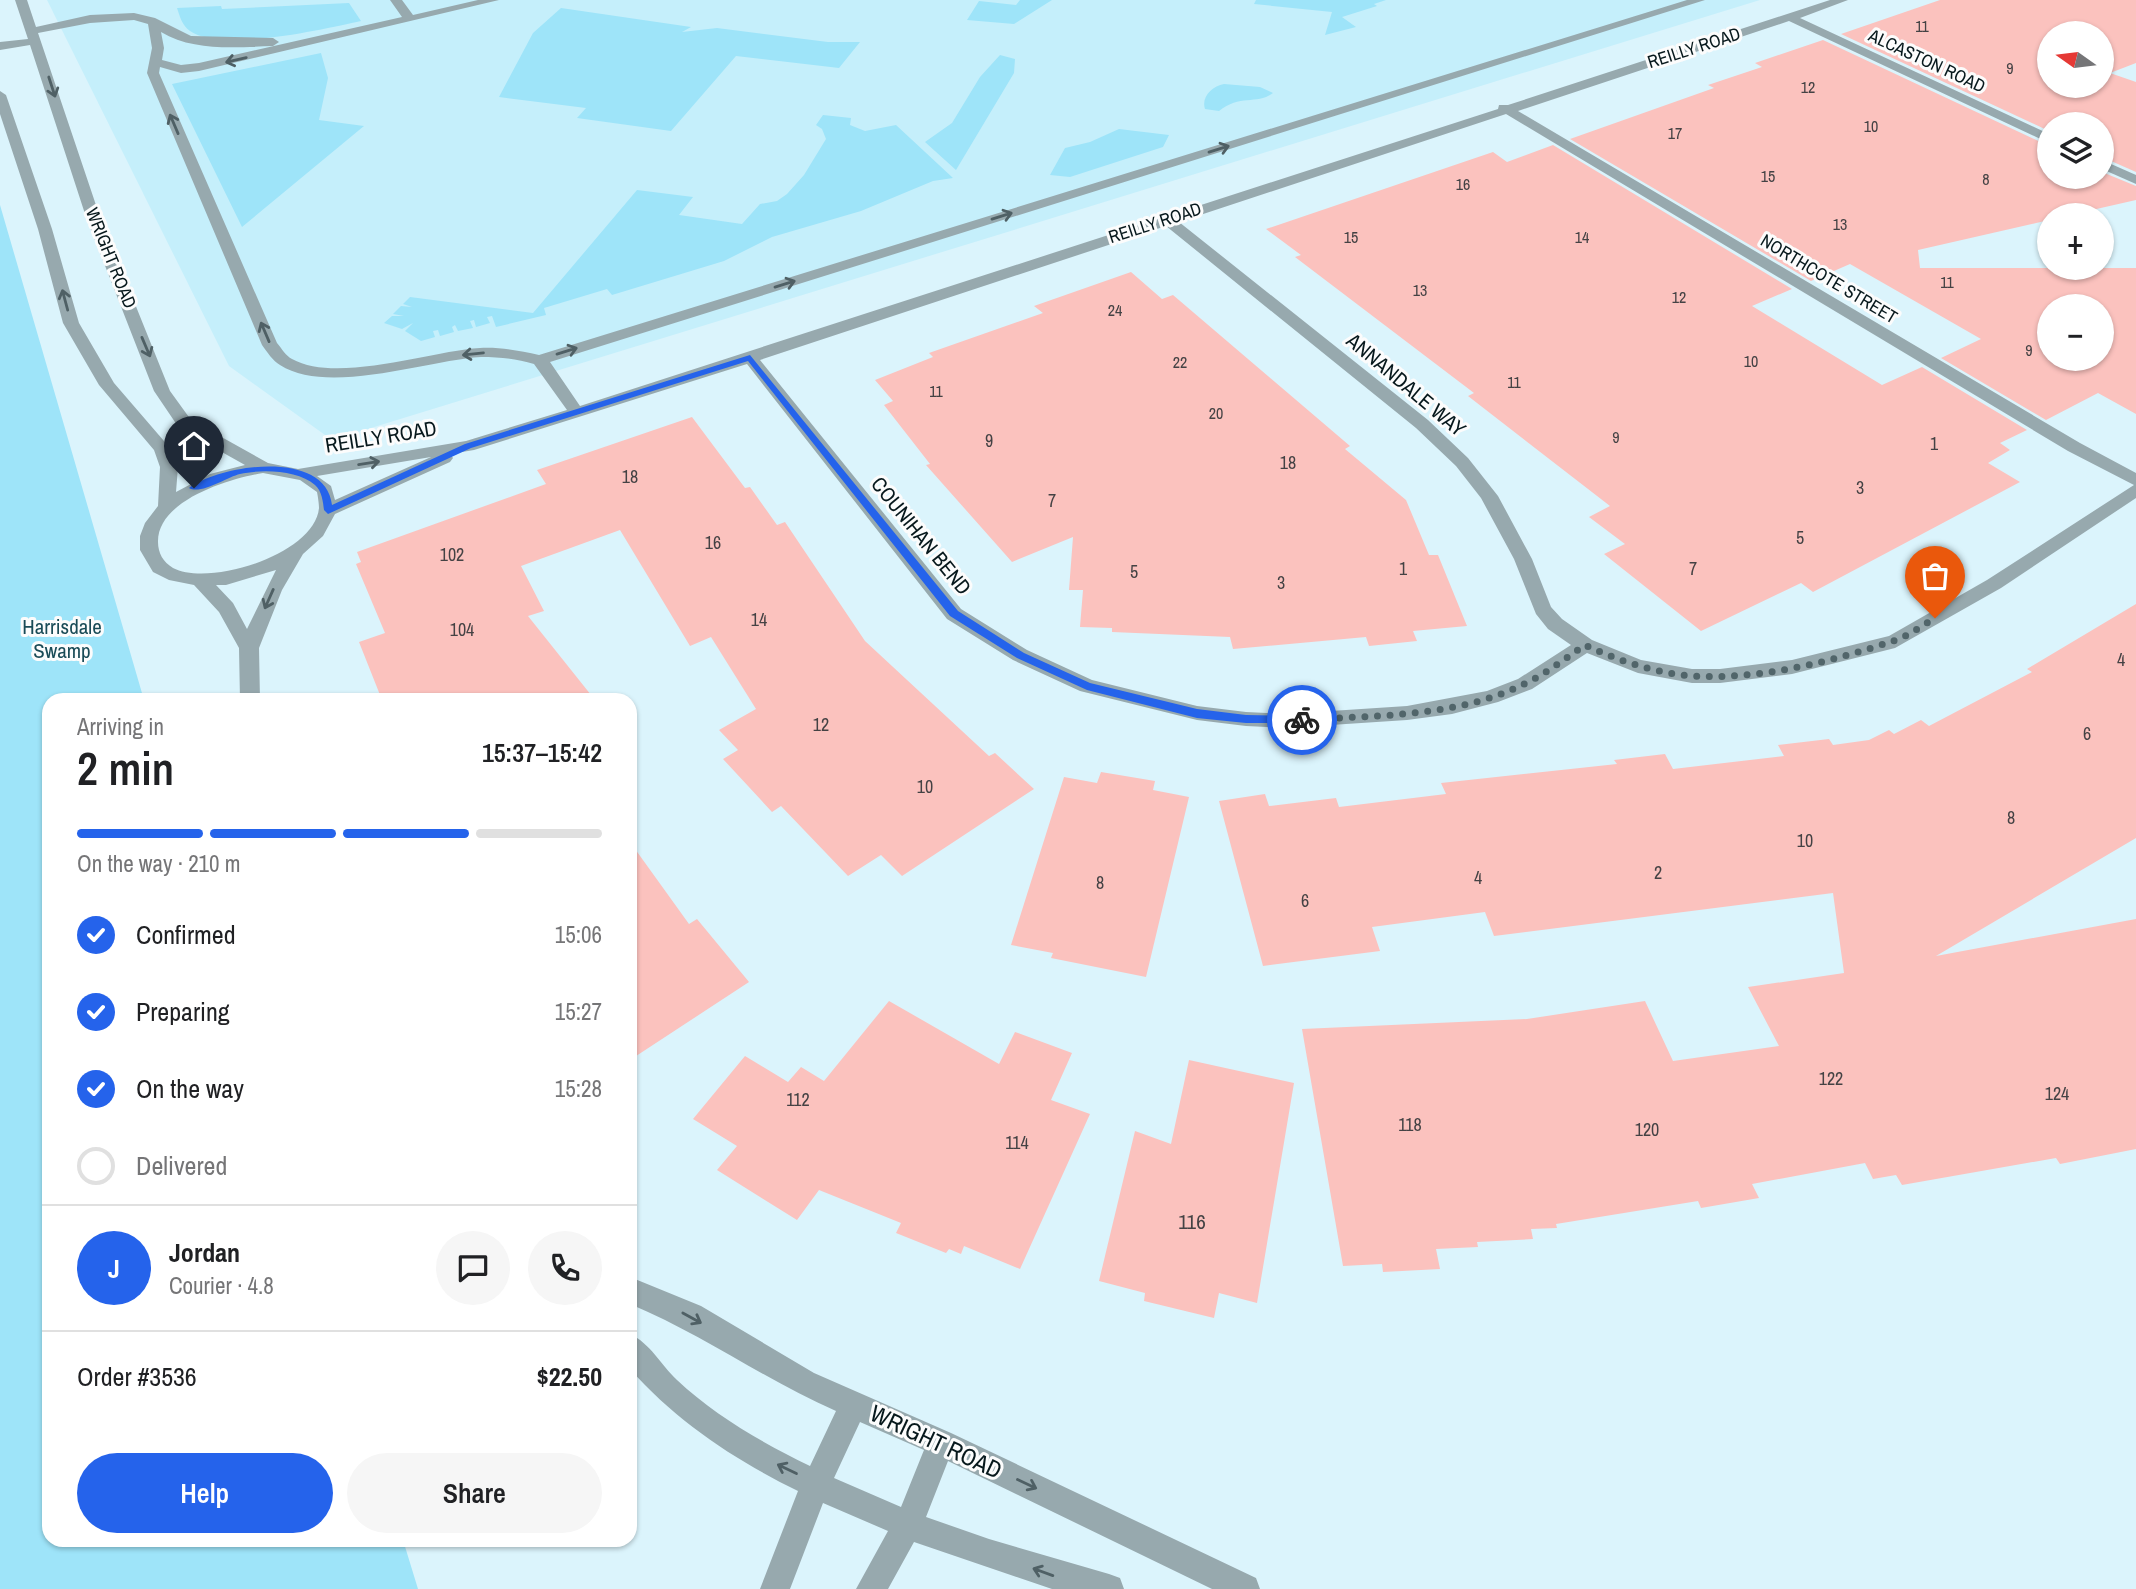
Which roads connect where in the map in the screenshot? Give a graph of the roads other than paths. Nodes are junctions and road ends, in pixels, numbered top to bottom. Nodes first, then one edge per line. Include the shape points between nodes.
1 (21, 0) edge
2 (396, 0) edge
3 (1699, 0) edge
4 (1842, 0) edge
5 (485, 1) edge
6 (1789, 17) junction
7 (409, 18) junction
8 (154, 24) junction
9 (34, 36) junction
10 (302, 41) junction
11 (0, 46) edge
12 (154, 62) junction
13 (0, 95) edge
14 (1504, 108) junction
15 (2037, 133) edge
16 (2114, 169) edge
17 (2136, 180) edge
18 (1166, 219) junction
19 (750, 358) junction
20 (540, 360) junction
21 (577, 413) junction
22 (468, 446) junction
23 (263, 468) junction
24 (302, 473) junction
25 (2136, 480) edge
26 (2136, 489) edge
27 (167, 507) junction
28 (328, 510) junction
29 (295, 554) junction
30 (201, 581) junction
31 (1585, 645) junction
32 (249, 648) junction
33 (250, 693) edge
34 (637, 1293) edge
35 (637, 1358) edge
36 (854, 1404) junction
37 (941, 1443) junction
38 (817, 1484) junction
39 (909, 1523) junction
40 (775, 1589) edge
41 (871, 1589) edge
42 (1109, 1589) edge
43 (1245, 1589) edge

1 - 9 street, WRIGHT ROAD
2 - 7 street
20 -> 3 street
4 - 6 street, REILLY ROAD
5 - 7 street
6 - 14 street, REILLY ROAD
6 - 15 street, ALCASTON ROAD
7 - 10 street
8 - 9 street via 129,17 67,23
8 - 10 street via 197,41
8 - 12 street via 158,48
9 - 11 street
9 -> 23 street, WRIGHT ROAD via 93,217 167,399 199,435
10 -> 12 street via 199,67 181,69
20 -> 12 street via 505,352 469,354 335,374 286,363 270,345 152,73
27 -> 13 street via 169,467 162,448 102,377 71,323
14 - 18 street, REILLY ROAD
14 - 25 street, NORTHCOTE STREET
16 - 17 street
18 - 19 street, REILLY ROAD
18 - 31 street, ANNANDALE WAY via 1422,424 1462,462 1507,526 1543,608 1555,624
19 - 21 street, REILLY ROAD
19 - 31 street, COUNIHAN BEND via 954,614 1020,655 1087,686 1197,713 1246,719 1407,713 1492,697 1525,684
20 - 21 street
21 - 22 street, REILLY ROAD
24 -> 22 street, REILLY ROAD
22 - 28 street, REILLY ROAD
23 - 24 street, WRIGHT ROAD
23 - 27 street, WRIGHT ROAD via 216,478
24 - 28 street via 318,482 327,495
26 - 31 street, ANNANDALE WAY via 1994,584 1895,641 1792,667 1720,676 1665,672 1611,658
27 - 30 street, WRIGHT ROAD via 148,535 148,552 167,572
28 - 29 street, WRIGHT ROAD via 317,533
29 - 30 street, WRIGHT ROAD via 250,575
29 -> 32 street, WRIGHT ROAD via 273,590
30 - 32 street, WRIGHT ROAD via 226,608
32 - 33 street, WRIGHT ROAD
34 -> 36 street, WRIGHT ROAD via 691,1316 804,1383
38 -> 35 street via 695,1415
36 - 37 street, WRIGHT ROAD
36 - 38 street
37 - 39 street
37 -> 43 street, WRIGHT ROAD
38 - 39 street
38 - 40 street
39 - 41 street
42 -> 39 street via 1054,1576

